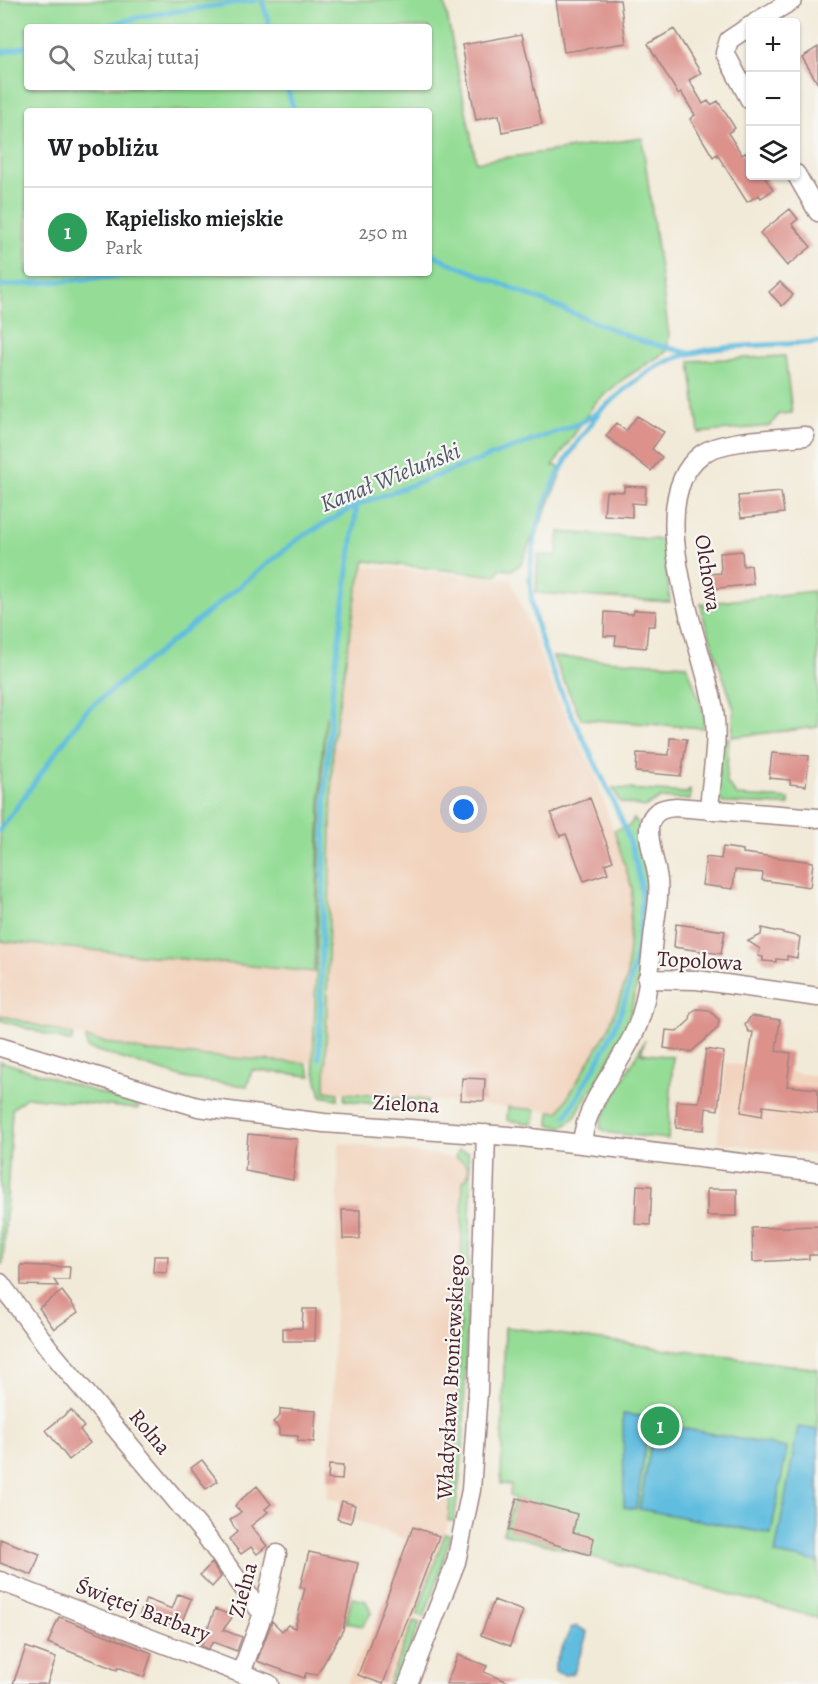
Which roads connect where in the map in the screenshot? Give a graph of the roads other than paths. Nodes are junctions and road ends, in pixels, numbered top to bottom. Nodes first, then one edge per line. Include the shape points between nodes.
1 (793, 0) edge
2 (763, 18) edge
3 (746, 29) edge
4 (746, 92) edge
5 (800, 179) edge
6 (813, 191) edge
7 (818, 212) edge
8 (805, 436) dead end
9 (710, 810) junction
10 (818, 818) edge
11 (647, 979) junction
12 (818, 997) edge
13 (0, 1047) edge
14 (486, 1134) junction
15 (582, 1144) junction
16 (818, 1172) edge
17 (0, 1282) edge
18 (277, 1554) dead end
19 (0, 1581) edge
20 (264, 1611) junction
21 (241, 1673) junction
22 (269, 1684) edge
23 (408, 1684) edge

1 - 2 street
3 - 4 street via 729,40 725,53
5 - 6 street
6 - 7 street
8 - 9 street, Olchowa via 713,448 693,463 679,484 676,519 680,577 715,714
9 - 10 street
9 - 11 street via 667,808 652,816 649,824 658,888
11 - 12 street, Topolowa via 697,980
11 - 15 street, Topolowa via 638,1024 585,1125
13 - 14 street, Zielona via 198,1107 324,1123
14 - 15 street, Zielona
14 - 23 street, Władysława Broniewskiego via 471,1490 456,1562
15 - 16 street, Zielona
17 - 20 street, Rolna via 50,1350
18 - 20 street, Zielna
19 - 21 street, Świętej Barbary
20 - 21 street, Zielna
21 - 22 street, Świętej Barbary

